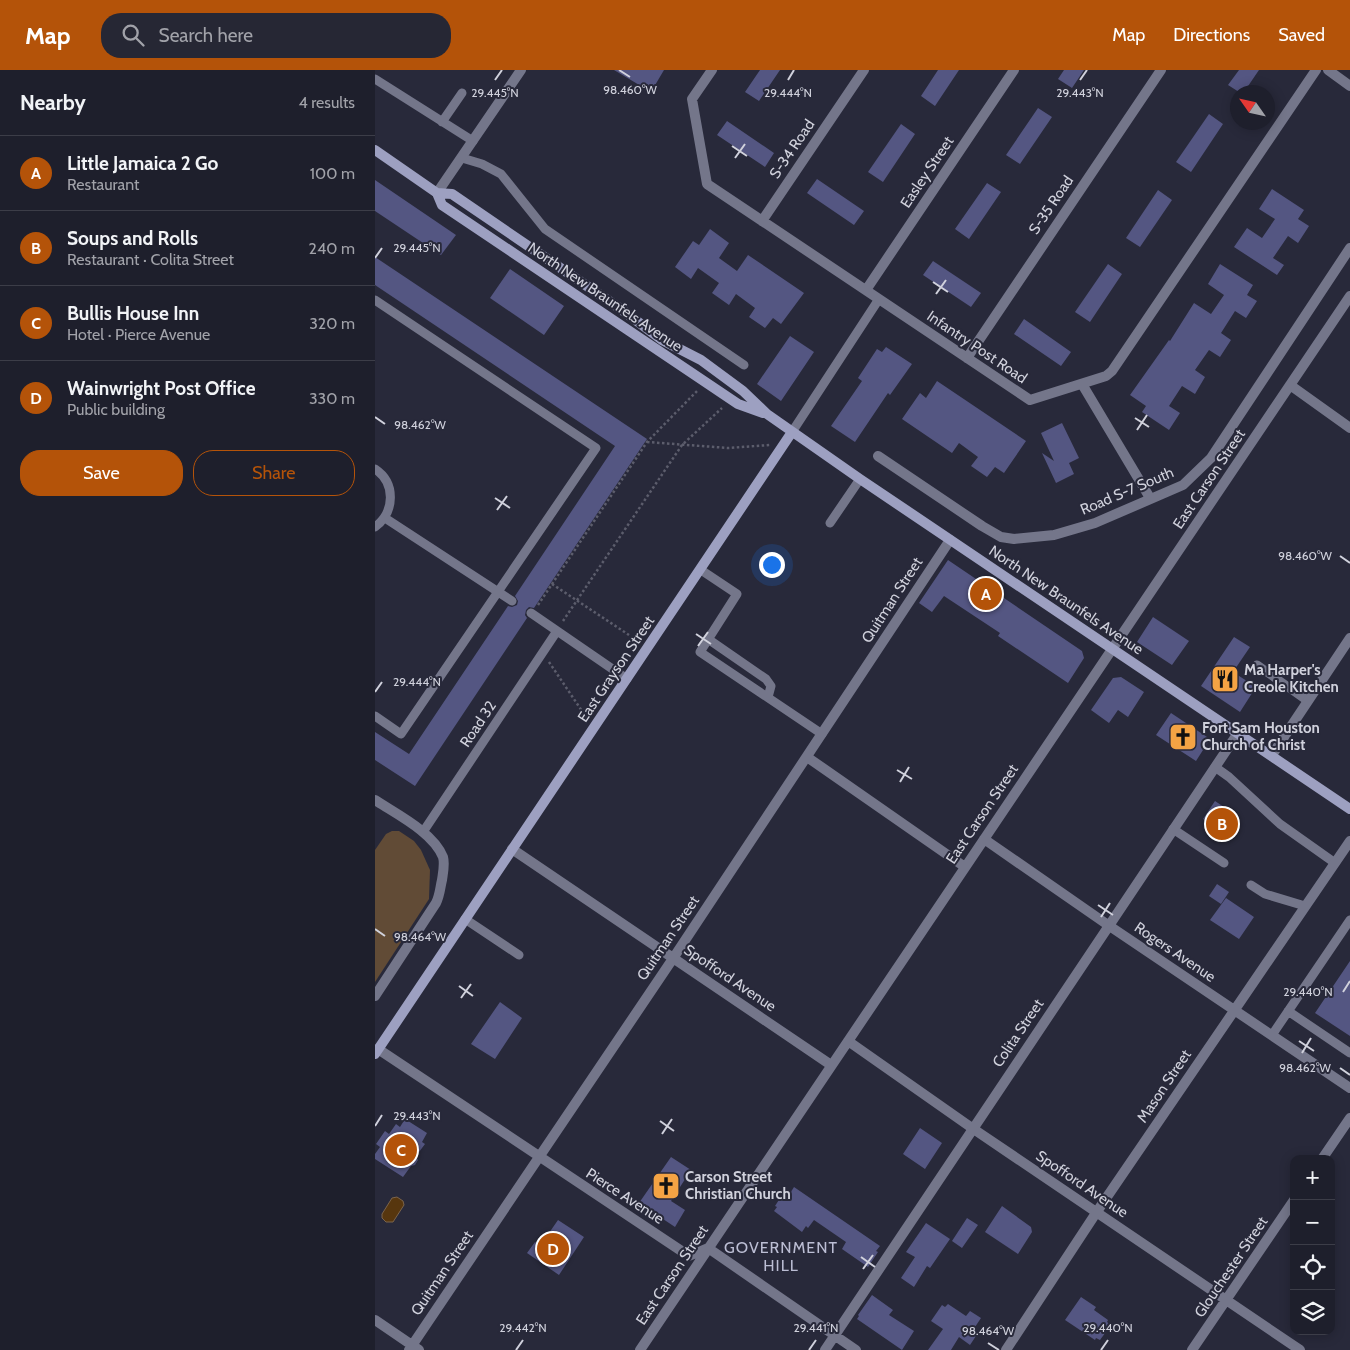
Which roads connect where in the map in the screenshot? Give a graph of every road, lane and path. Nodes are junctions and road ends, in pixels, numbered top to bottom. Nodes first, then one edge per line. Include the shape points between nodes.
1 (521, 70) edge
2 (712, 70) edge
3 (864, 70) edge
4 (1014, 70) edge
5 (1161, 70) edge
6 (1316, 70) edge
7 (1328, 70) edge
8 (375, 79) edge
9 (1350, 86) edge
10 (463, 93) dead end
11 (442, 122) junction
12 (473, 142) junction
13 (375, 150) edge
14 (461, 158) junction
15 (437, 193) junction
16 (762, 221) junction
17 (1350, 248) edge
18 (591, 288) junction
19 (865, 290) junction
20 (1350, 296) edge
21 (879, 299) junction
22 (375, 300) edge
23 (583, 300) junction
24 (639, 323) junction
25 (632, 333) junction
26 (967, 358) junction
27 (743, 364) dead end
28 (1082, 384) junction
29 (701, 386) dead end
30 (1290, 386) junction
31 (727, 403) dead end
32 (767, 414) junction
33 (1350, 428) edge
34 (792, 432) junction
35 (647, 442) junction
36 (682, 445) junction
37 (777, 445) dead end
38 (879, 456) dead end
39 (375, 469) edge
40 (860, 480) junction
41 (1150, 498) junction
42 (385, 518) junction
43 (830, 523) dead end
44 (375, 527) edge
45 (950, 540) junction
46 (701, 570) junction
47 (552, 584) junction
48 (499, 592) junction
49 (512, 600) dead end
50 (577, 601) junction
51 (531, 614) joint
52 (557, 631) junction
53 (629, 635) dead end
54 (1350, 638) edge
55 (708, 639) junction
56 (1113, 648) junction
57 (542, 652) junction
58 (1257, 665) dead end
59 (627, 679) junction
60 (768, 697) junction
61 (1308, 701) junction
62 (584, 714) dead end
63 (375, 716) edge
64 (1238, 733) junction
65 (822, 734) junction
66 (1272, 755) junction
67 (807, 757) junction
68 (1215, 767) junction
69 (375, 800) edge
70 (1350, 809) edge
71 (1173, 829) junction
72 (423, 832) junction
73 (984, 839) junction
74 (1350, 841) edge
75 (512, 849) junction
76 (1224, 863) dead end
77 (1335, 863) junction
78 (965, 866) junction
79 (1251, 884) dead end
80 (1305, 906) junction
81 (465, 919) junction
82 (1350, 920) edge
83 (1108, 926) junction
84 (519, 955) dead end
85 (674, 957) junction
86 (375, 996) edge
87 (1235, 1010) junction
88 (1287, 1011) junction
89 (1272, 1035) junction
90 (848, 1041) junction
91 (377, 1052) edge
92 (1350, 1053) edge
93 (831, 1065) junction
94 (1350, 1088) edge
95 (1350, 1118) edge
96 (972, 1128) junction
97 (1347, 1130) edge
98 (1325, 1155) edge
99 (538, 1156) junction
100 (1290, 1206) edge
101 (1096, 1213) junction
102 (708, 1248) junction
103 (1225, 1301) junction
104 (375, 1320) edge
105 (834, 1336) junction
106 (413, 1348) edge
107 (640, 1350) edge
108 (825, 1350) edge
109 (856, 1350) edge
110 (1006, 1350) edge
111 (1192, 1350) edge
112 (1300, 1350) edge

1 - 12 street
2 - 16 street, Infantry Post Road via 692,99 707,184
3 - 16 street, S-34 Road
4 - 19 street, Easley Street
5 - 26 street, S-35 Road
6 - 28 street, Infantry Post Road via 1112,371
7 - 9 street
8 - 11 lane
10 - 11 lane
11 - 12 lane
12 - 14 street
13 - 15 street, North New Braunfels Avenue
14 - 15 street
14 - 27 lane via 501,174 545,229
15 - 18 street, North New Braunfels Avenue via 452,194
15 - 23 street, North New Braunfels Avenue via 442,205
16 - 19 street, Infantry Post Road
17 - 41 street, Road S-7 South via 1211,458 1183,484
18 - 23 lane
18 - 24 street, North New Braunfels Avenue
19 - 21 street, Infantry Post Road
20 - 30 street, East Carson Street
21 - 26 street, Infantry Post Road
21 - 34 lane, East Grayson Street
22 - 48 lane via 596,448
23 - 25 street, North New Braunfels Avenue
24 - 25 lane
24 - 32 street, North New Braunfels Avenue via 662,340 701,360 743,391
25 - 32 street, North New Braunfels Avenue via 738,404
26 - 28 street, Infantry Post Road via 1030,400
28 - 41 street
29 - 35 path
30 - 33 street
30 - 56 street, East Carson Street
31 - 36 path
32 - 34 street, North New Braunfels Avenue
34 - 40 street, North New Braunfels Avenue
34 - 46 street, East Grayson Street
35 - 36 path
35 - 47 path
36 - 37 path via 728,448
36 - 50 path
38 - 41 street, Road S-7 South via 1001,537 1054,535 1095,523
39 - 42 lane via 385,478 390,494
40 - 43 lane
40 - 45 street, North New Braunfels Avenue
42 - 44 lane
42 - 48 lane
45 - 56 street, North New Braunfels Avenue
45 - 65 street, Quitman Street
46 - 55 lane via 737,594
46 - 59 street, East Grayson Street
47 - 50 path
47 - 51 path
48 - 49 lane
48 - 63 lane via 401,734
50 - 52 path
50 - 53 path
51 - 52 lane
52 - 57 lane, Road 32
52 - 59 lane
54 - 61 street
55 - 60 lane via 766,679 771,686
55 - 60 lane via 700,652
56 - 64 street, North New Braunfels Avenue
56 - 73 street, East Carson Street
57 - 62 path
57 - 72 lane, Road 32
58 - 61 lane
59 - 75 street, East Grayson Street
60 - 65 lane
61 - 66 street
64 - 66 street, North New Braunfels Avenue
64 - 68 street, Colita Street
65 - 67 street, Quitman Street
66 - 70 street, North New Braunfels Avenue
67 - 78 street
67 - 85 street, Quitman Street
68 - 71 street, Colita Street
68 - 77 lane via 1280,824
69 - 72 street
71 - 76 lane
71 - 83 street, Colita Street
72 - 86 street via 443,858 439,897
73 - 78 street, East Carson Street
73 - 83 street, Rogers Avenue
74 - 77 street, Mason Street
75 - 81 street, East Grayson Street
75 - 85 street, Spofford Avenue
77 - 80 street, Mason Street
78 - 90 street, East Carson Street
79 - 80 lane via 1265,894
80 - 87 street, Mason Street
81 - 84 lane
81 - 91 street, East Grayson Street
82 - 88 lane
83 - 87 street, Rogers Avenue
83 - 96 street, Colita Street
85 - 93 street, Spofford Avenue
85 - 99 street, Quitman Street
87 - 89 street, Rogers Avenue
87 - 101 street, Mason Street
88 - 89 lane
88 - 92 lane
89 - 94 street, Rogers Avenue
90 - 93 street, East Carson Street
90 - 96 street, Spofford Avenue
91 - 99 street, Pierce Avenue
93 - 102 street, East Carson Street
95 - 97 street
96 - 101 street, Spofford Avenue
96 - 105 street, Colita Street
97 - 98 street
99 - 102 street, Pierce Avenue via 689,1256
99 - 106 street, Quitman Street
100 - 103 street, Glouchester Street
101 - 103 street, Spofford Avenue
101 - 110 street, Mason Street
102 - 105 street
102 - 107 street, East Carson Street
103 - 111 street, Glouchester Street
103 - 112 street, Spofford Avenue
104 - 106 street
105 - 108 street, Colita Street
105 - 109 street

